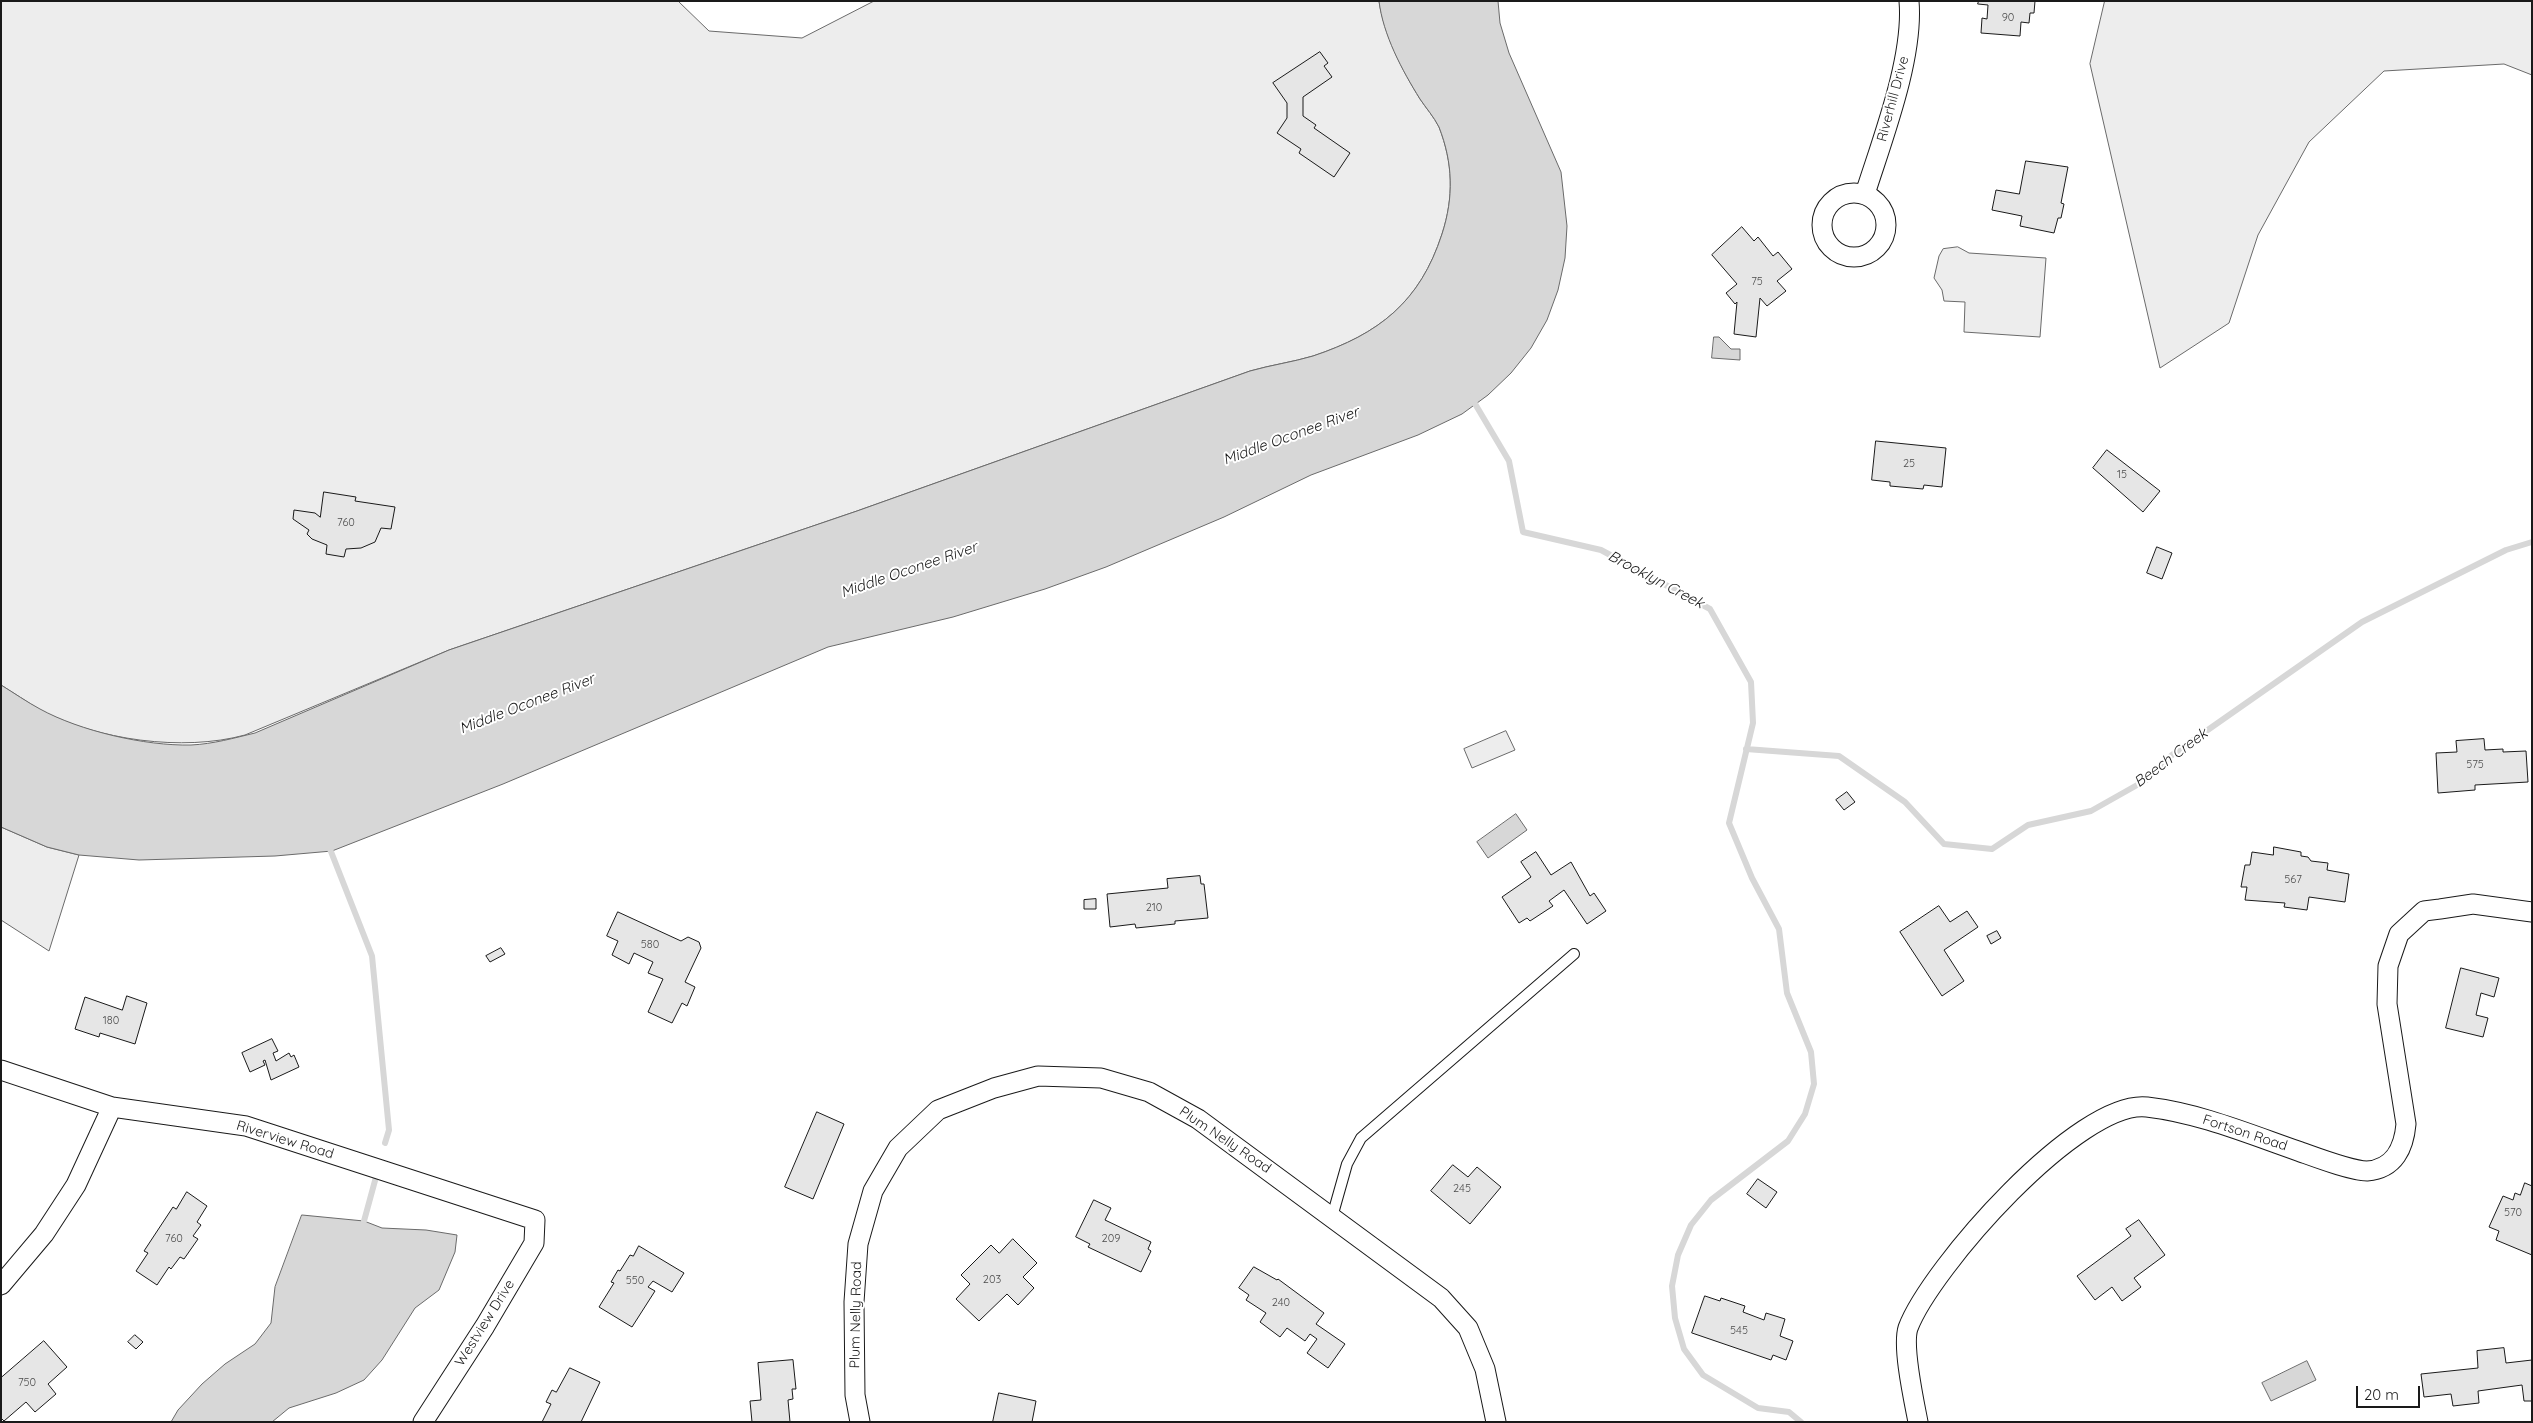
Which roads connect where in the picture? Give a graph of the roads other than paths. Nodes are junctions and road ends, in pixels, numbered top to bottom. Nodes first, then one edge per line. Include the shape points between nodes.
1 (1909, 1) edge
2 (1865, 194) dead end
3 (2532, 912) edge
4 (1574, 954) dead end
5 (1, 1070) edge
6 (112, 1107) junction
7 (1332, 1217) junction
8 (536, 1220) joint
9 (1, 1285) edge
10 (422, 1422) edge
11 (860, 1422) edge
12 (1496, 1422) edge
13 (1918, 1422) edge

1 - 2 street, Riverhill Drive via 1909,33 1898,86
3 - 13 street, Fortson Road via 2473,904 2424,911 2399,934 2388,966 2387,1004 2406,1124 2404,1142 2391,1162 2367,1170 2326,1161 2208,1120 2145,1106 2110,1114 2081,1132 2026,1176 1941,1272 1908,1330 1908,1370
4 - 7 lane via 1361,1138 1347,1164
5 - 6 street, Riverview Road
6 - 8 street, Riverview Road via 246,1126
6 - 9 street via 76,1185 44,1234
7 - 11 street, Plum Nelly Road via 1198,1118 1149,1092 1101,1078 1038,1076 994,1088 938,1110 898,1148 873,1192 858,1244 854,1302 855,1396
7 - 12 street, Plum Nelly Road via 1440,1298 1468,1328 1485,1369
8 - 10 street, Westview Drive via 534,1243

